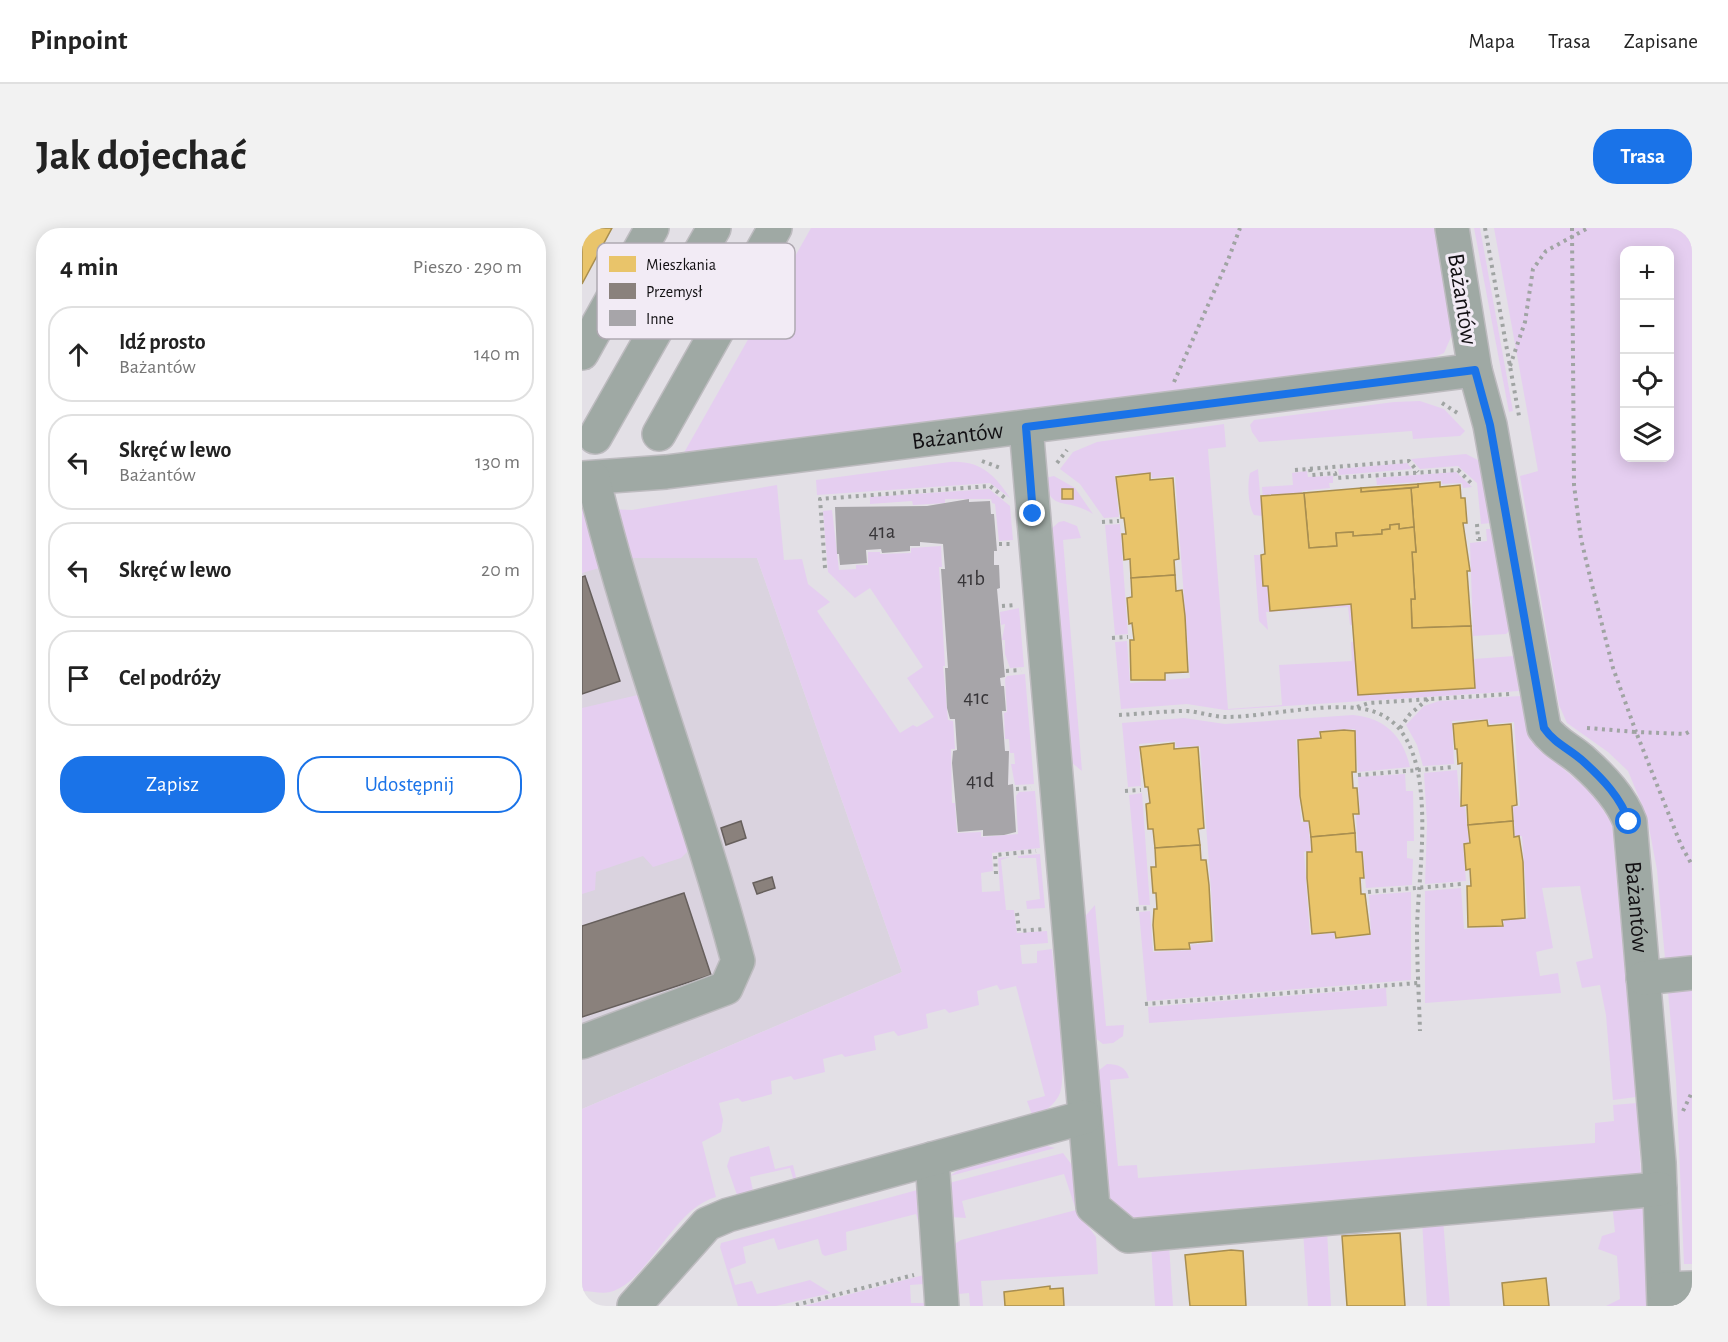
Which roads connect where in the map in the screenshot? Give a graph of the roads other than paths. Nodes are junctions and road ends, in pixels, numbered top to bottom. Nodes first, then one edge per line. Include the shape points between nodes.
1 (652, 228) edge
2 (714, 228) edge
3 (775, 228) edge
4 (1452, 228) edge
5 (641, 243) edge
6 (705, 243) edge
7 (767, 243) edge
8 (591, 315) edge
9 (651, 339) edge
10 (712, 339) edge
11 (582, 353) edge
12 (1475, 370) junction
13 (1026, 427) junction
14 (659, 434) dead end
15 (595, 437) dead end
16 (588, 478) edge
17 (1692, 973) edge
18 (1643, 978) junction
19 (582, 1042) edge
20 (1085, 1117) junction
21 (932, 1159) junction
22 (1660, 1189) junction
23 (1673, 1294) edge
24 (634, 1306) edge
25 (942, 1306) edge

1 - 5 street
2 - 6 street
3 - 7 street
4 - 12 street, Bażantów
8 - 11 street
9 - 15 street
10 - 14 street
12 - 13 street, Bażantów
12 - 18 street, Bażantów via 1490,425 1540,716 1553,741 1583,761 1625,810 1632,836
13 - 16 street, Bażantów via 666,472
13 - 20 street
16 - 19 street via 697,818 738,961 726,988
17 - 18 street
18 - 22 street, Bażantów
20 - 21 street
20 - 22 street via 1093,1207 1128,1236
21 - 24 street via 707,1224
21 - 25 street
22 - 23 street, Bażantów

